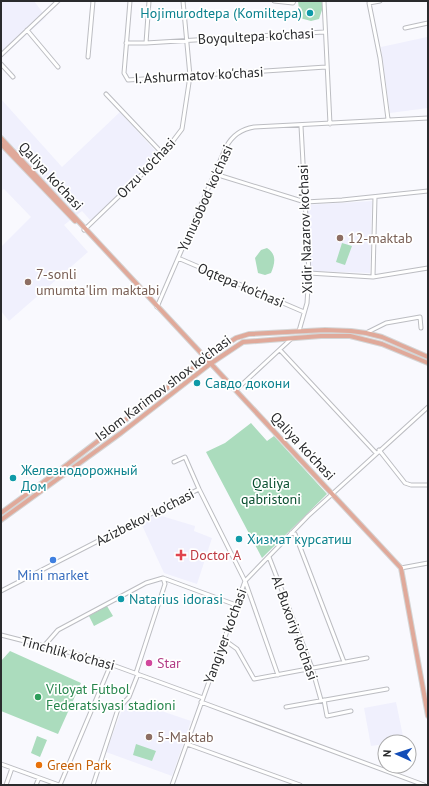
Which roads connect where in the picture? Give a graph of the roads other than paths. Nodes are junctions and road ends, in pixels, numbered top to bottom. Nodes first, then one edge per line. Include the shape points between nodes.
1 (58, 1) edge
2 (93, 1) edge
3 (130, 1) edge
4 (149, 1) edge
5 (183, 1) edge
6 (274, 1) edge
7 (324, 1) edge
8 (380, 1) edge
9 (293, 2) edge
10 (428, 23) edge
11 (406, 28) dead end
12 (28, 30) junction
13 (324, 32) junction
14 (187, 40) junction
15 (126, 43) junction
16 (146, 43) junction
17 (1, 55) edge
18 (88, 57) dead end
19 (1, 64) edge
20 (58, 67) dead end
21 (326, 67) junction
22 (190, 76) junction
23 (13, 77) dead end
24 (106, 94) dead end
25 (428, 118) edge
26 (388, 119) junction
27 (330, 124) junction
28 (301, 126) junction
29 (1, 138) edge
30 (1, 144) edge
31 (163, 154) junction
32 (216, 174) junction
33 (428, 191) edge
34 (375, 197) junction
35 (305, 202) junction
36 (84, 230) junction
37 (178, 258) junction
38 (428, 268) edge
39 (309, 273) junction
40 (373, 277) junction
41 (157, 307) junction
42 (304, 312) junction
43 (421, 328) dead end
44 (299, 331) junction
45 (366, 332) junction
46 (382, 337) junction
47 (292, 338) junction
48 (381, 343) junction
49 (280, 350) junction
50 (428, 357) edge
51 (205, 359) junction
52 (428, 363) edge
53 (210, 364) junction
54 (236, 390) junction
55 (428, 407) edge
56 (379, 450) junction
57 (376, 453) junction
58 (174, 462) dead end
59 (52, 476) junction
60 (55, 481) junction
61 (428, 484) edge
62 (199, 488) junction
63 (332, 493) junction
64 (1, 513) edge
65 (1, 520) edge
66 (291, 532) junction
67 (269, 557) junction
68 (428, 563) edge
69 (401, 568) junction
70 (163, 578) junction
71 (245, 581) junction
72 (1, 591) edge
73 (236, 605) junction
74 (1, 635) edge
75 (223, 639) junction
76 (44, 646) junction
77 (367, 658) dead end
78 (344, 662) junction
79 (111, 664) junction
80 (312, 668) junction
81 (137, 674) junction
82 (278, 675) junction
83 (428, 687) edge
84 (423, 688) junction
85 (387, 689) dead end
86 (203, 698) junction
87 (322, 700) junction
88 (201, 702) junction
89 (286, 706) dead end
90 (351, 711) dead end
91 (428, 716) edge
92 (187, 744) junction
93 (1, 764) edge
94 (12, 768) junction
95 (39, 778) junction
96 (6, 785) edge
97 (36, 785) edge
98 (60, 785) edge
99 (93, 785) edge
100 (172, 785) edge
101 (300, 785) edge
102 (424, 785) edge

1 - 12 street
2 - 18 street
3 - 15 street, I. Ashurmatov ko'chasi
4 - 16 street
5 - 14 street, Orzu ko'chasi
6 - 9 street
7 - 13 street
8 - 26 street via 369,3
10 - 11 street
12 - 17 street
12 - 20 street
13 - 14 street, Boyqultepa ko'chasi
13 - 21 street
14 - 16 street, Boyqultepa ko'chasi
14 - 22 street, Orzu ko'chasi
15 - 16 street, Boyqultepa ko'chasi
15 - 22 street, I. Ashurmatov ko'chasi via 124,73 128,80
19 - 23 street
21 - 22 street, I. Ashurmatov ko'chasi
21 - 27 street
22 - 31 street, Orzu ko'chasi via 182,130
24 - 31 street
25 - 26 street, Yunusobod ko'chasi
26 - 27 street, Yunusobod ko'chasi
27 - 28 street, Yunusobod ko'chasi
28 - 32 street, Yunusobod ko'chasi via 254,127 241,131 228,143
28 - 35 street, Xidir Nazarov ko'chasi
29 - 36 main road, Qaliya ko'chasi
30 - 36 main road, Qaliya ko'chasi
31 - 36 street, Orzu ko'chasi
32 - 35 street
32 - 37 street, Yunusobod ko'chasi
33 - 34 street
34 - 35 street
34 - 40 street
35 - 39 street, Xidir Nazarov ko'chasi
36 - 41 main road, Qaliya ko'chasi
37 - 41 street, Yunusobod ko'chasi
37 - 42 street, Oqtepa ko'chasi
38 - 40 street
39 - 40 street
39 - 42 street, Xidir Nazarov ko'chasi
41 - 51 main road, Qaliya ko'chasi
42 - 44 street, Xidir Nazarov ko'chasi
43 - 45 street via 420,317 386,323
44 - 45 main road, Islom Karimov shox ko'chasi
44 - 51 main road, Islom Karimov shox ko'chasi via 245,335 228,342
45 - 46 main road, Islom Karimov shox ko'chasi
46 - 48 main road
46 - 50 main road, Islom Karimov shox ko'chasi
47 - 48 main road, Islom Karimov shox ko'chasi via 350,336
47 - 49 street
47 - 53 main road, Islom Karimov shox ko'chasi via 243,342
48 - 52 main road, Islom Karimov shox ko'chasi
49 - 54 street
49 - 57 street
51 - 53 main road, Qaliya ko'chasi
51 - 59 main road, Islom Karimov shox ko'chasi
53 - 54 main road, Qaliya ko'chasi
53 - 60 main road, Islom Karimov shox ko'chasi
54 - 63 main road, Qaliya ko'chasi
55 - 56 street, Yangiyer ko'chasi
56 - 57 street, Yangiyer ko'chasi
56 - 61 street via 405,483
57 - 63 street, Yangiyer ko'chasi
58 - 62 street via 185,457
59 - 60 main road via 56,478
59 - 64 main road, Islom Karimov shox ko'chasi
60 - 65 main road, Islom Karimov shox ko'chasi
62 - 71 street, Azizbekov ko'chasi
62 - 72 street, Azizbekov ko'chasi
63 - 66 street, Yangiyer ko'chasi
63 - 69 main road, Qaliya ko'chasi
66 - 67 street, Yangiyer ko'chasi
66 - 78 street via 295,534
67 - 71 street, Yangiyer ko'chasi
67 - 80 street, Al Buxoriy ko'chasi
68 - 69 street
69 - 84 main road
70 - 73 street
70 - 76 street via 146,583 58,630
70 - 81 street via 165,584
71 - 73 street, Yangiyer ko'chasi
71 - 82 street, Azizbekov ko'chasi
73 - 75 street, Yangiyer ko'chasi
74 - 76 street, Tinchlik ko'chasi
75 - 82 street via 237,649 254,679
75 - 86 street, Yangiyer ko'chasi
76 - 79 street, Tinchlik ko'chasi
77 - 78 street
78 - 80 street
79 - 81 street, Tinchlik ko'chasi
79 - 98 street
80 - 82 street
80 - 87 street, Al Buxoriy ko'chasi
81 - 86 street, Tinchlik ko'chasi
81 - 99 street via 129,697 118,709
83 - 84 street
84 - 91 main road
85 - 87 street
86 - 88 street, Yangiyer ko'chasi
87 - 89 street
87 - 90 street, Al Buxoriy ko'chasi via 327,716
88 - 92 street, Yangiyer ko'chasi
88 - 102 street
92 - 100 street, Yangiyer ko'chasi
92 - 101 street
93 - 94 street
94 - 95 street
94 - 96 street
95 - 97 street
95 - 98 street

